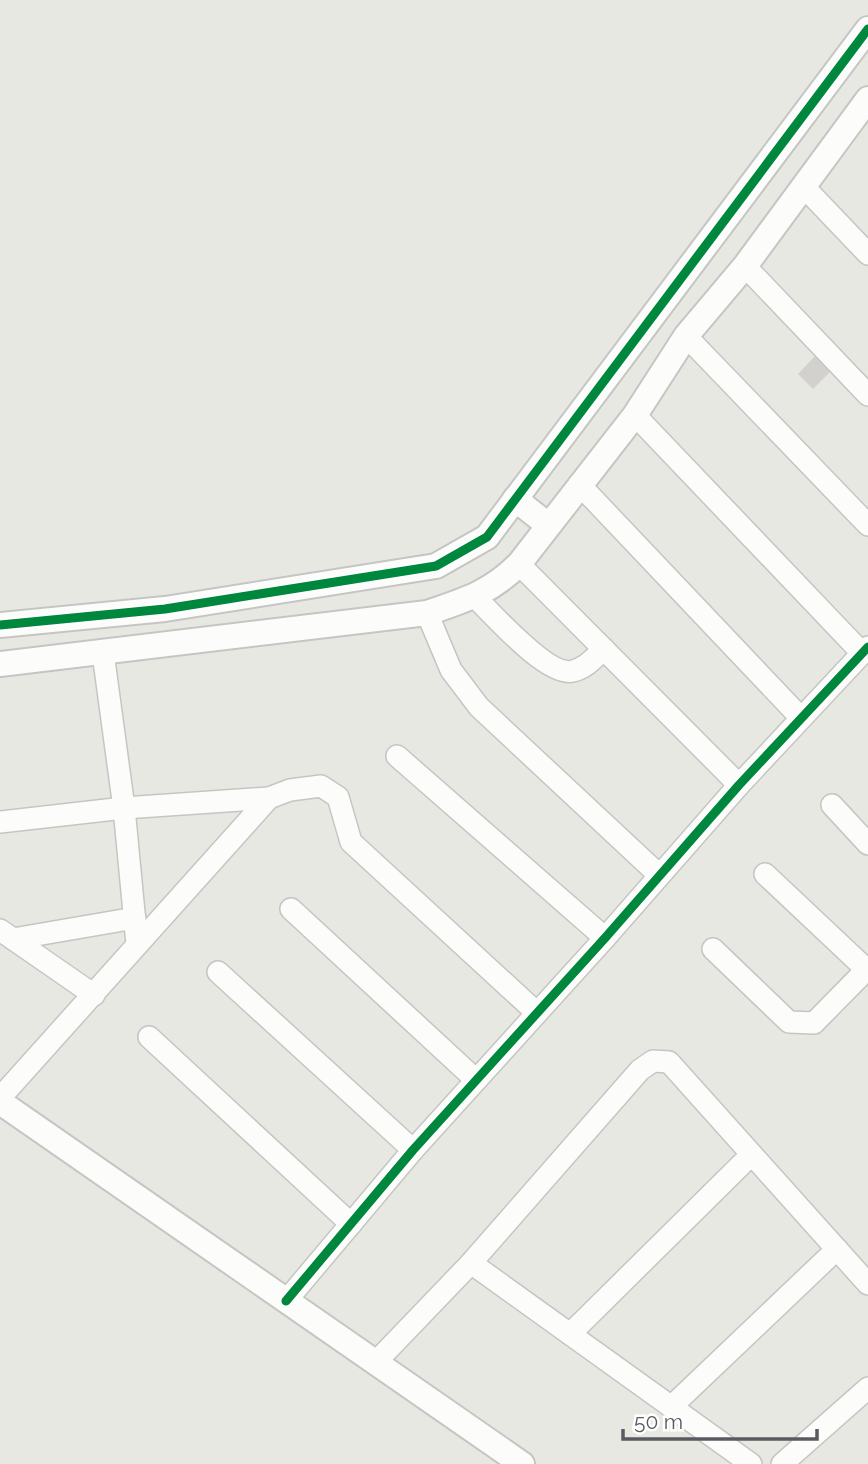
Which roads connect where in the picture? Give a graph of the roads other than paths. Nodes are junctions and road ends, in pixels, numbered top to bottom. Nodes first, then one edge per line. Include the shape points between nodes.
1 (868, 29) edge
2 (867, 105) edge
3 (804, 188) junction
4 (868, 254) edge
5 (745, 266) junction
6 (686, 336) junction
7 (868, 396) edge
8 (635, 415) junction
9 (579, 484) junction
10 (515, 499) junction
11 (548, 525) junction
12 (868, 525) edge
13 (519, 564) junction
14 (475, 597) junction
15 (427, 613) junction
16 (0, 625) edge
17 (604, 649) junction
18 (865, 650) edge
19 (103, 653) junction
20 (0, 664) edge
21 (801, 718) junction
22 (397, 756) dead end
23 (739, 785) junction
24 (269, 798) junction
25 (832, 805) dead end
26 (124, 808) junction
27 (0, 822) edge
28 (868, 844) edge
29 (659, 874) junction
30 (765, 874) dead end
31 (291, 909) dead end
32 (135, 918) junction
33 (7, 934) edge
34 (605, 938) junction
35 (137, 944) junction
36 (713, 948) dead end
37 (867, 968) edge
38 (218, 972) dead end
39 (94, 995) junction
40 (537, 1013) junction
41 (149, 1038) dead end
42 (476, 1080) junction
43 (0, 1100) edge
44 (413, 1150) junction
45 (751, 1155) junction
46 (352, 1224) junction
47 (837, 1249) junction
48 (471, 1263) junction
49 (868, 1284) edge
50 (286, 1301) junction
51 (570, 1334) junction
52 (376, 1362) junction
53 (868, 1388) edge
54 (671, 1407) junction
55 (522, 1464) edge
56 (751, 1464) edge
57 (782, 1464) edge

1 - 10 street
2 - 3 street
3 - 4 street
3 - 5 street
5 - 6 street
5 - 7 street
6 - 8 street
6 - 12 street
8 - 9 street
8 - 18 street
9 - 11 street
9 - 21 street
10 - 11 street
10 - 16 street via 487,537 436,566 165,609
11 - 13 street
13 - 14 street via 499,584
13 - 17 street
14 - 15 street
14 - 17 street via 551,667 570,673 586,666
15 - 19 street
15 - 29 street via 451,670 479,707
17 - 23 street
18 - 21 street
19 - 20 street
19 - 26 street
21 - 23 street
22 - 34 street
23 - 29 street
24 - 26 street
24 - 35 street
24 - 40 street via 321,786 338,797 351,842
25 - 28 street
26 - 27 street
26 - 32 street
29 - 34 street
30 - 37 street
31 - 42 street
32 - 33 street
32 - 35 street
33 - 39 street
34 - 40 street
35 - 39 street
36 - 37 street via 789,1022 814,1023
38 - 44 street
39 - 43 street
40 - 42 street
41 - 46 street
42 - 44 street
43 - 50 street
44 - 46 street
45 - 47 street
45 - 48 street via 669,1062 653,1061 639,1070
45 - 51 street
46 - 50 street
47 - 49 street
47 - 54 street
48 - 51 street
48 - 52 street
50 - 52 street
51 - 54 street
52 - 55 street
53 - 57 street
54 - 56 street

